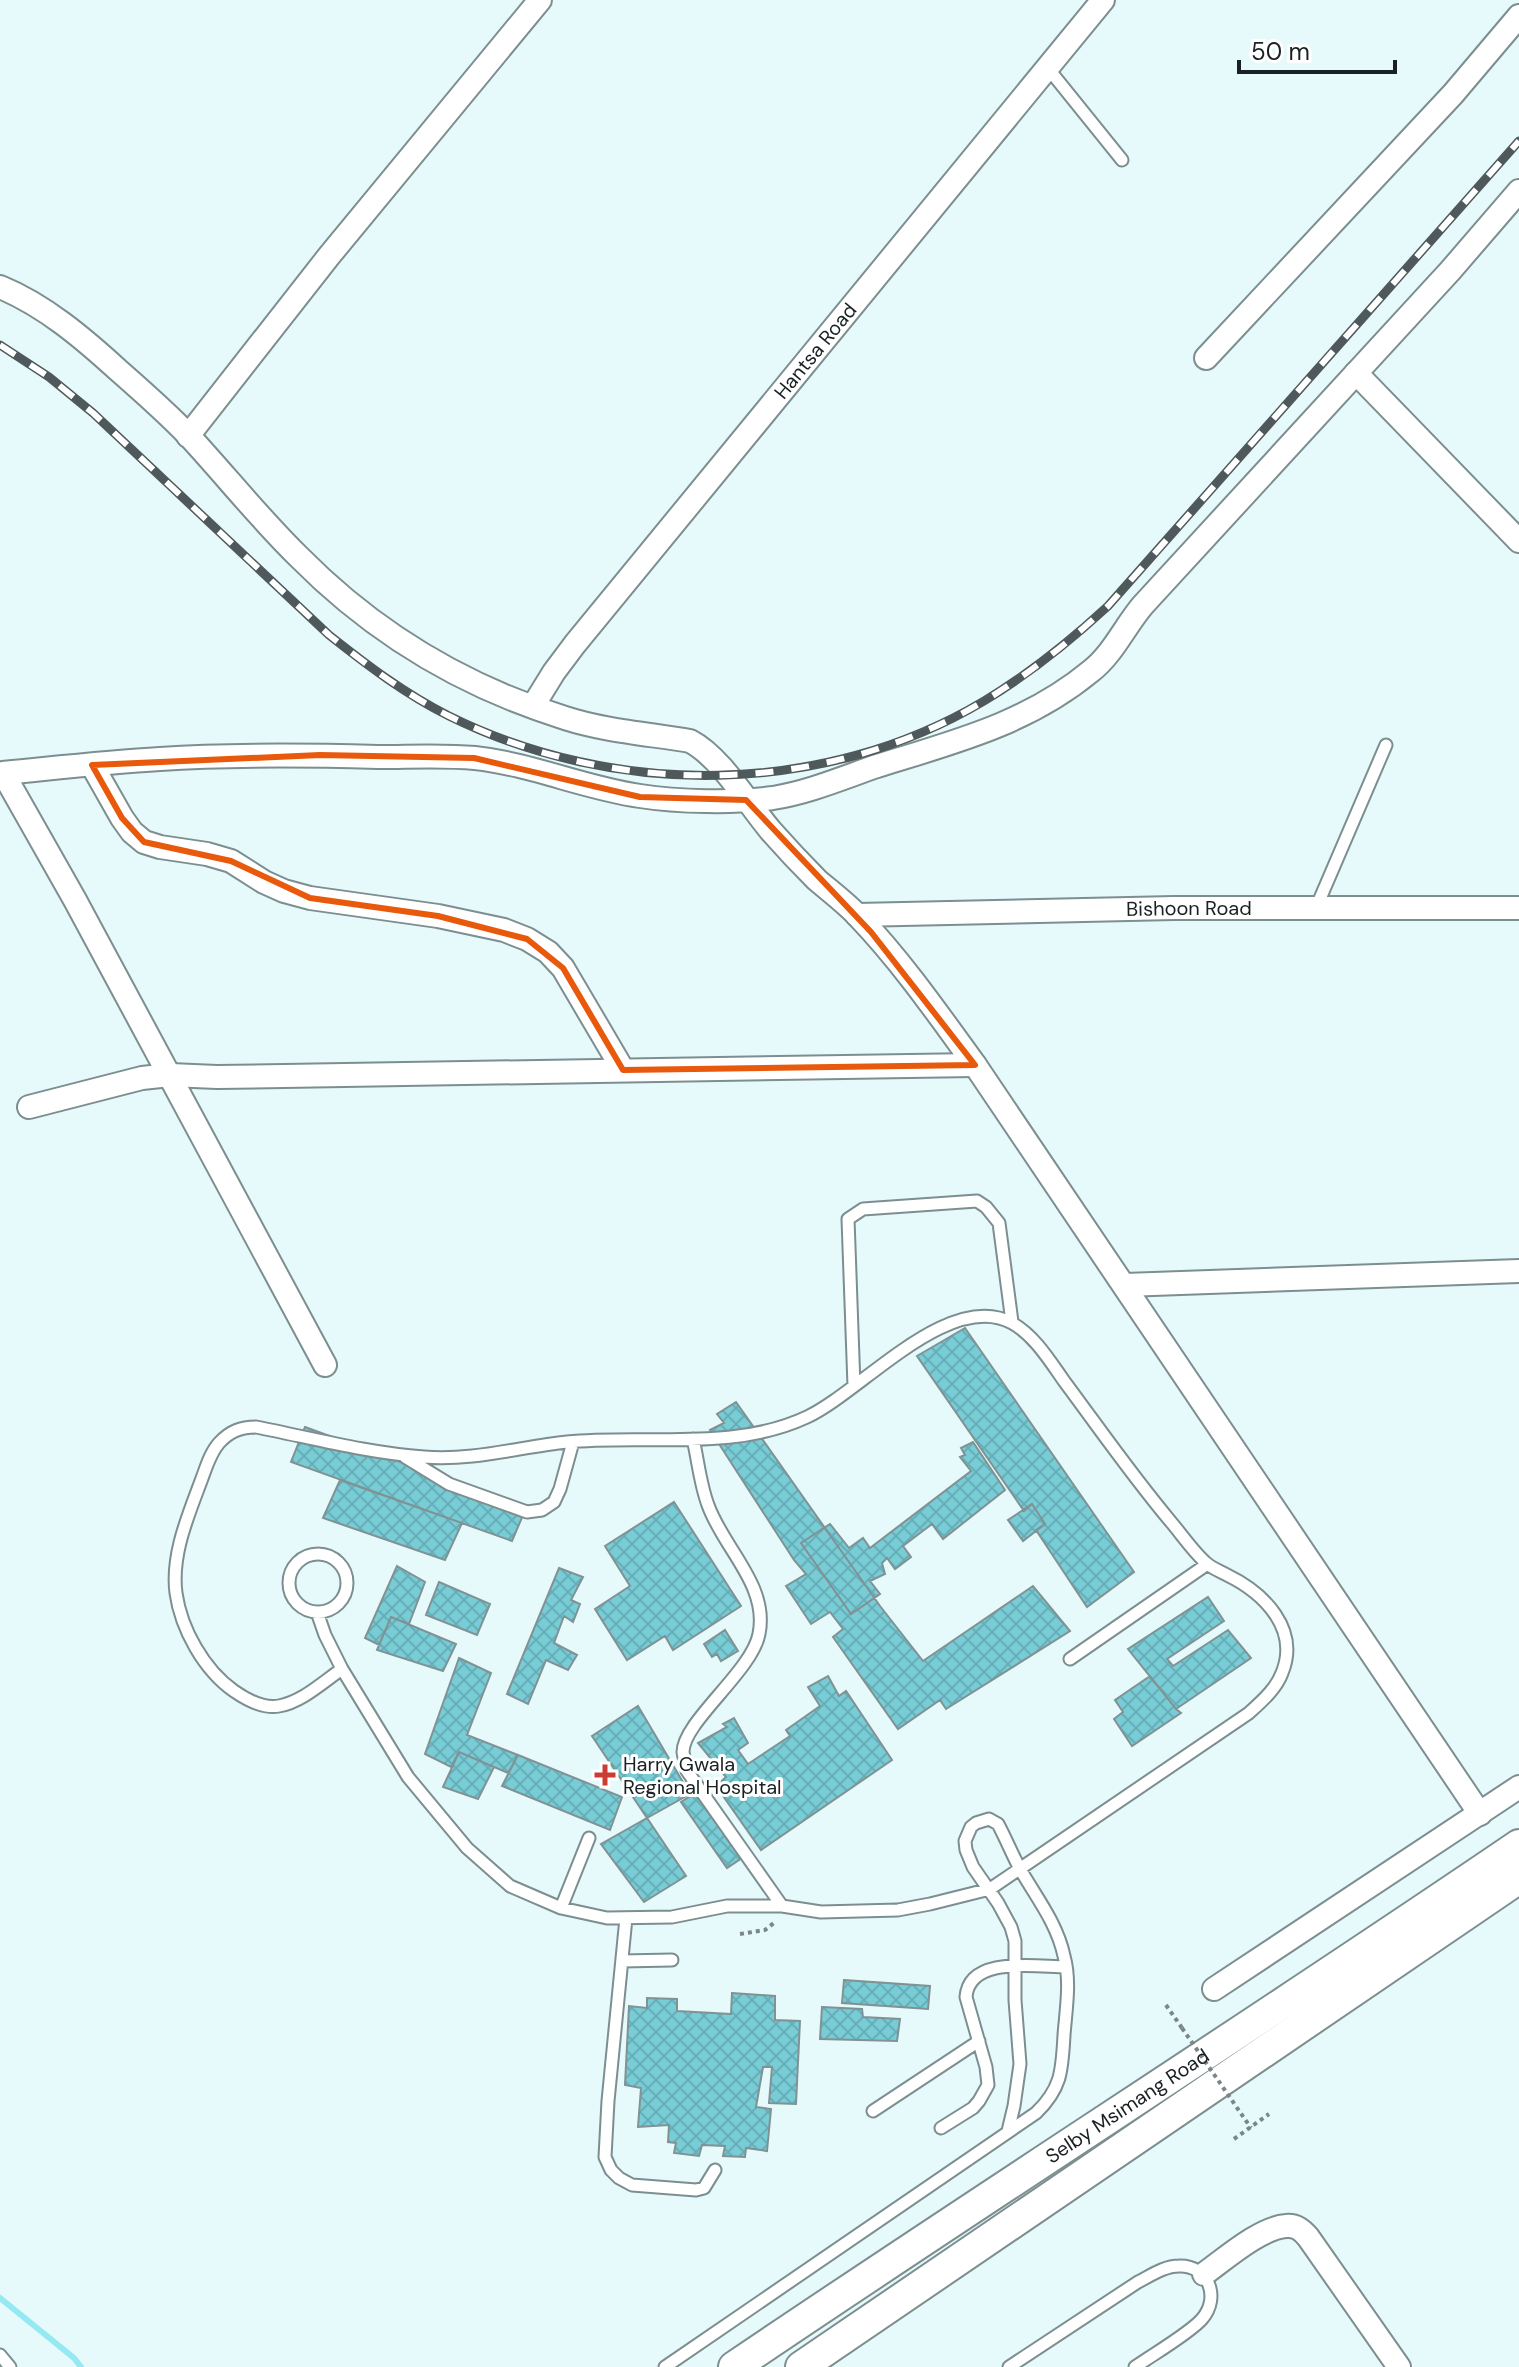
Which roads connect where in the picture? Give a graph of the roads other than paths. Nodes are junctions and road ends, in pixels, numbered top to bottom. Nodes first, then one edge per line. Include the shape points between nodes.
1 (540, 0) edge
2 (1103, 0) edge
3 (1519, 16) edge
4 (1046, 67) junction
5 (1122, 160) dead end
6 (1519, 191) edge
7 (0, 287) edge
8 (1206, 358) dead end
9 (1356, 373) junction
10 (188, 436) junction
11 (1519, 541) edge
12 (533, 706) junction
13 (1386, 745) dead end
14 (92, 765) junction
15 (1, 771) edge
16 (746, 800) junction
17 (1316, 908) junction
18 (1519, 908) edge
19 (857, 915) junction
20 (975, 1065) junction
21 (623, 1070) junction
22 (170, 1075) junction
23 (29, 1107) dead end
24 (1519, 1271) edge
25 (1125, 1285) junction
26 (1012, 1322) junction
27 (325, 1365) dead end
28 (854, 1386) junction
29 (693, 1439) junction
30 (573, 1442) junction
31 (399, 1454) junction
32 (1206, 1565) junction
33 (317, 1612) junction
34 (1070, 1659) dead end
35 (342, 1669) junction
36 (1519, 1787) edge
37 (1480, 1814) junction
38 (589, 1838) dead end
39 (1519, 1845) edge
40 (1020, 1868) junction
41 (1519, 1878) edge
42 (990, 1889) junction
43 (787, 1907) junction
44 (561, 1908) junction
45 (626, 1918) junction
46 (672, 1960) dead end
47 (622, 1961) junction
48 (1017, 1967) junction
49 (1066, 1967) junction
50 (1214, 1989) dead end
51 (979, 2041) junction
52 (873, 2111) dead end
53 (941, 2128) dead end
54 (1008, 2131) junction
55 (715, 2170) dead end
56 (1204, 2274) junction
57 (0, 2355) edge
58 (10, 2367) edge
59 (665, 2367) edge
60 (734, 2367) edge
61 (801, 2367) edge
62 (1009, 2367) edge
63 (1135, 2367) edge
64 (1399, 2367) edge

1 - 10 street
2 - 4 street, Hantsa Road
3 - 8 street
4 - 5 lane
4 - 12 street, Hantsa Road via 575,644
6 - 9 street
7 - 10 street via 39,307 98,351
9 - 11 street
9 - 16 street via 1143,605 1092,671 1028,714 963,741 817,789
10 - 12 street via 299,558 383,631 457,675
12 - 16 street via 591,725 690,741 714,759
13 - 17 lane
14 - 15 street
14 - 16 street via 320,755 474,758 640,797
14 - 21 street via 110,801 144,842 231,861 284,891 310,898 438,916 527,939 563,968
15 - 22 street
16 - 19 street via 807,869
17 - 18 street, Bishoon Road
17 - 19 street, Bishoon Road
19 - 20 street via 920,988
20 - 21 street
20 - 25 street
21 - 22 street
22 - 23 street
22 - 27 street
24 - 25 street
25 - 37 street
26 - 28 lane via 963,1318 940,1326
26 - 28 lane via 999,1223 986,1207 977,1201 863,1209 848,1219
26 - 32 lane via 1042,1350
28 - 29 lane via 808,1417 775,1429
29 - 30 lane
29 - 43 lane via 708,1506 755,1590 760,1615 759,1636 745,1663 691,1732 683,1750 687,1771
30 - 31 lane via 475,1455
30 - 31 lane via 554,1502 527,1512 449,1484
31 - 35 lane via 242,1427 216,1445 182,1536 176,1596 188,1632 224,1684 246,1699 277,1707
32 - 34 lane
32 - 40 lane via 1258,1595 1286,1632 1283,1672 1271,1692 1249,1713
33 - 33 lane via 302,1608 288,1582 293,1567 319,1553 334,1558 348,1584 332,1609
33 - 35 lane
35 - 44 lane via 408,1777 467,1848 510,1886
36 - 37 street
37 - 50 street
38 - 44 lane
39 - 60 main road, Selby Msimang Road
40 - 42 lane
40 - 42 lane via 998,1824 989,1819 976,1823 965,1841 966,1850
40 - 49 lane via 1048,1914
41 - 61 main road, Selby Msimang Road
42 - 43 lane via 898,1910 821,1912
42 - 48 lane via 1011,1927
43 - 45 lane via 727,1906 672,1917
44 - 45 lane
45 - 47 lane
46 - 47 lane
47 - 55 lane via 605,2157 611,2170 632,2185 696,2190 710,2182
48 - 49 lane
48 - 51 lane via 989,1968 966,1989
48 - 54 lane via 1020,2064
49 - 54 lane via 1063,2051 1055,2090 1036,2113
51 - 52 lane
51 - 53 lane via 988,2085 973,2108
54 - 59 lane
56 - 62 lane via 1176,2265 1159,2271
56 - 63 lane via 1212,2296 1201,2320
56 - 64 street via 1264,2234 1289,2225 1300,2229
57 - 58 lane

